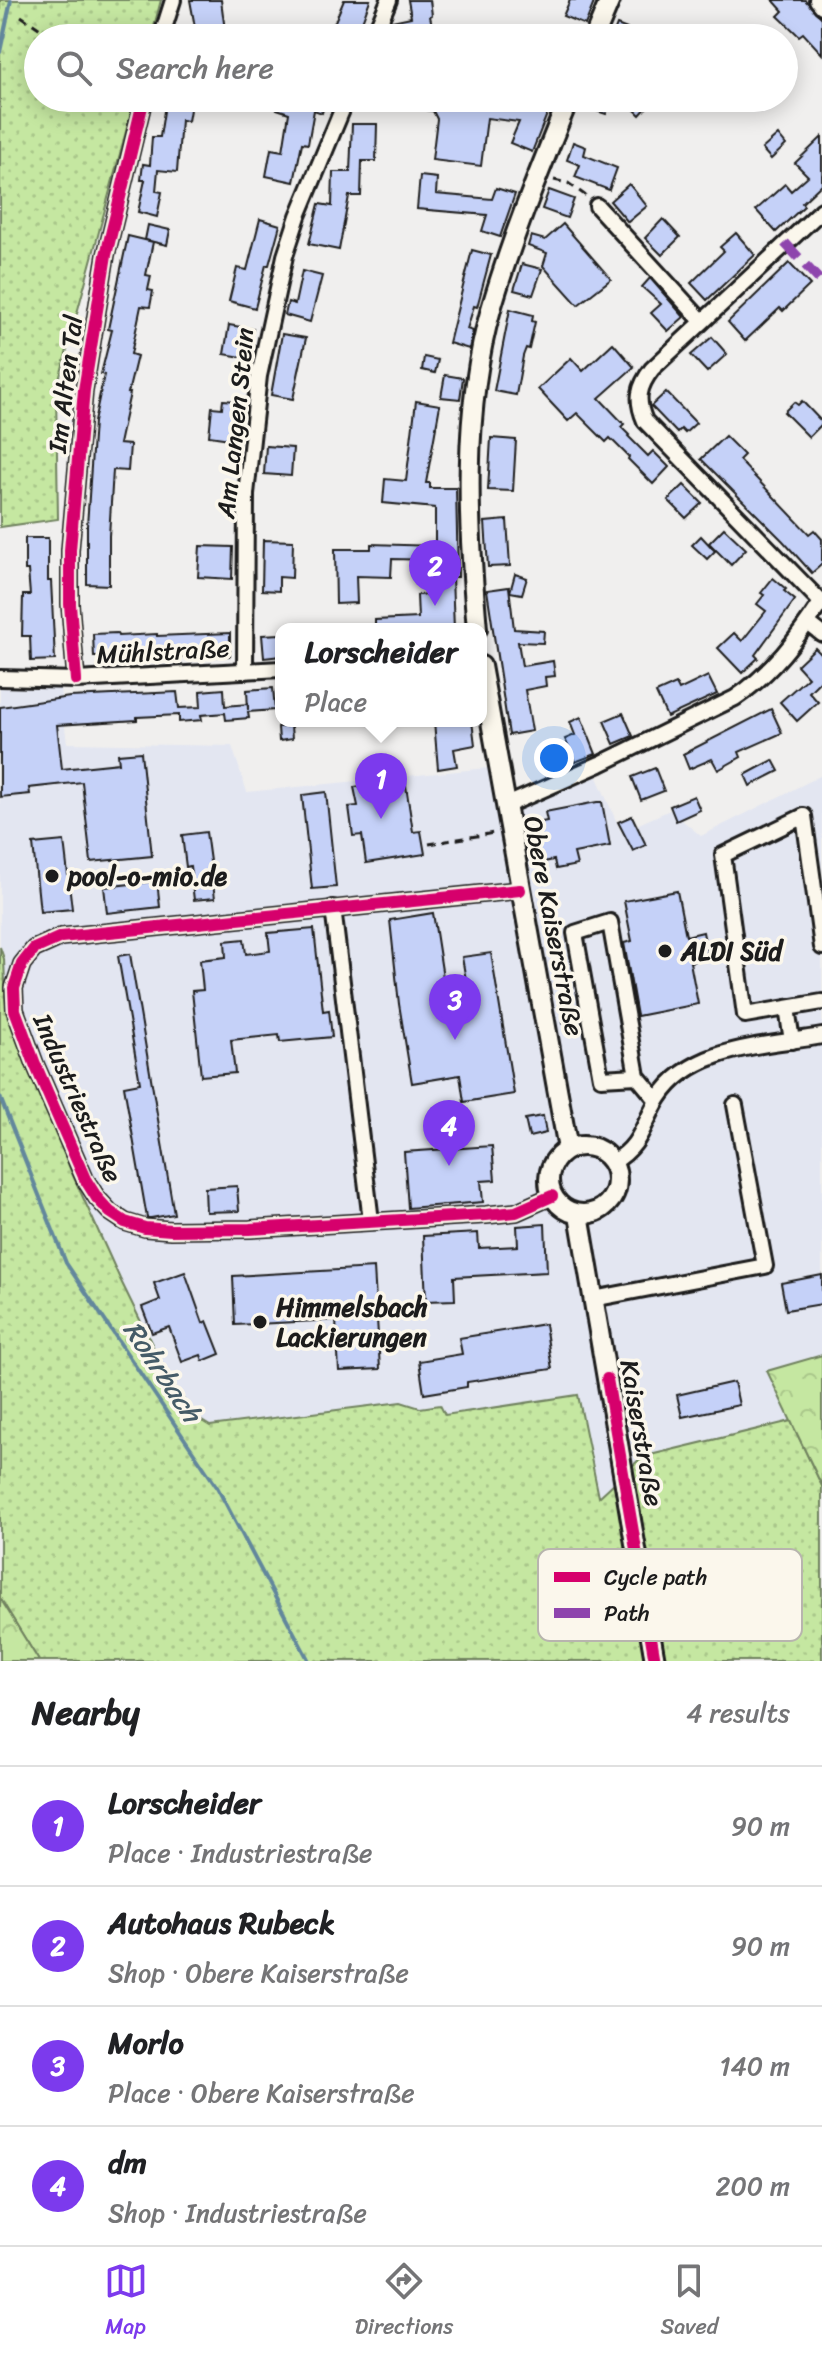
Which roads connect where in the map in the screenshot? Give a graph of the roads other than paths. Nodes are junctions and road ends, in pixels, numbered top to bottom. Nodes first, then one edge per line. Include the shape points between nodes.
1 (173, 0) edge
2 (389, 0) edge
3 (610, 0) edge
4 (817, 0) edge
5 (822, 6) edge
6 (165, 24) edge
7 (379, 24) edge
8 (600, 24) edge
9 (141, 112) edge
10 (341, 112) edge
11 (563, 112) edge
12 (597, 206) road end
13 (822, 210) edge
14 (702, 321) junction
15 (822, 602) edge
16 (477, 623) edge
17 (808, 623) junction
18 (822, 634) edge
19 (275, 669) edge
20 (245, 671) junction
21 (0, 678) edge
22 (76, 680) junction
23 (487, 701) edge
24 (505, 806) junction
25 (520, 890) junction
26 (333, 908) junction
27 (822, 947) edge
28 (822, 1002) edge
29 (787, 1008) junction
30 (822, 1036) edge
31 (792, 1041) junction
32 (637, 1076) junction
33 (657, 1100) junction
34 (735, 1105) dead end
35 (568, 1149) junction
36 (613, 1162) junction
37 (552, 1196) junction
38 (579, 1214) junction
39 (371, 1221) junction
40 (593, 1299) junction
41 (636, 1549) edge
42 (652, 1641) edge
43 (655, 1661) edge

1 - 6 street
2 - 7 street
3 - 8 main road
4 - 5 street
9 - 22 street, Im Alten Tal via 106,255 84,390 70,550
10 - 20 street, Am Langen Stein via 289,243 259,376 246,494
11 - 16 main road via 491,311 476,387 470,497
12 - 14 street
13 - 14 street
14 - 15 street via 642,382 639,407 645,421
15 - 17 street
17 - 18 street
17 - 24 street via 755,685 735,698
19 - 20 street, Mühlstraße
20 - 22 street, Mühlstraße
21 - 22 street, Mühlstraße
23 - 24 main road, Obere Kaiserstraße
24 - 25 main road, Obere Kaiserstraße
25 - 26 street, Industriestraße
25 - 35 main road, Obere Kaiserstraße
26 - 39 street
26 - 39 street, Industriestraße via 61,937 34,949 22,964 14,988 15,1010 85,1179 110,1212 125,1222 171,1230
27 - 29 street via 804,816 723,855 745,1015
28 - 29 street
29 - 31 street
30 - 31 street
31 - 33 street via 714,1056 669,1083
32 - 32 street via 625,1010 610,922 575,933 601,1078
32 - 33 street
33 - 36 street via 636,1143
34 - 40 street via 765,1266
35 - 36 main road via 588,1145
35 - 37 main road via 550,1171
36 - 38 main road via 615,1194 601,1210
37 - 38 main road
37 - 39 street, Industriestraße via 516,1212
38 - 40 main road, Kaiserstraße
40 - 41 main road, Kaiserstraße
42 - 43 main road, Kaiserstraße

